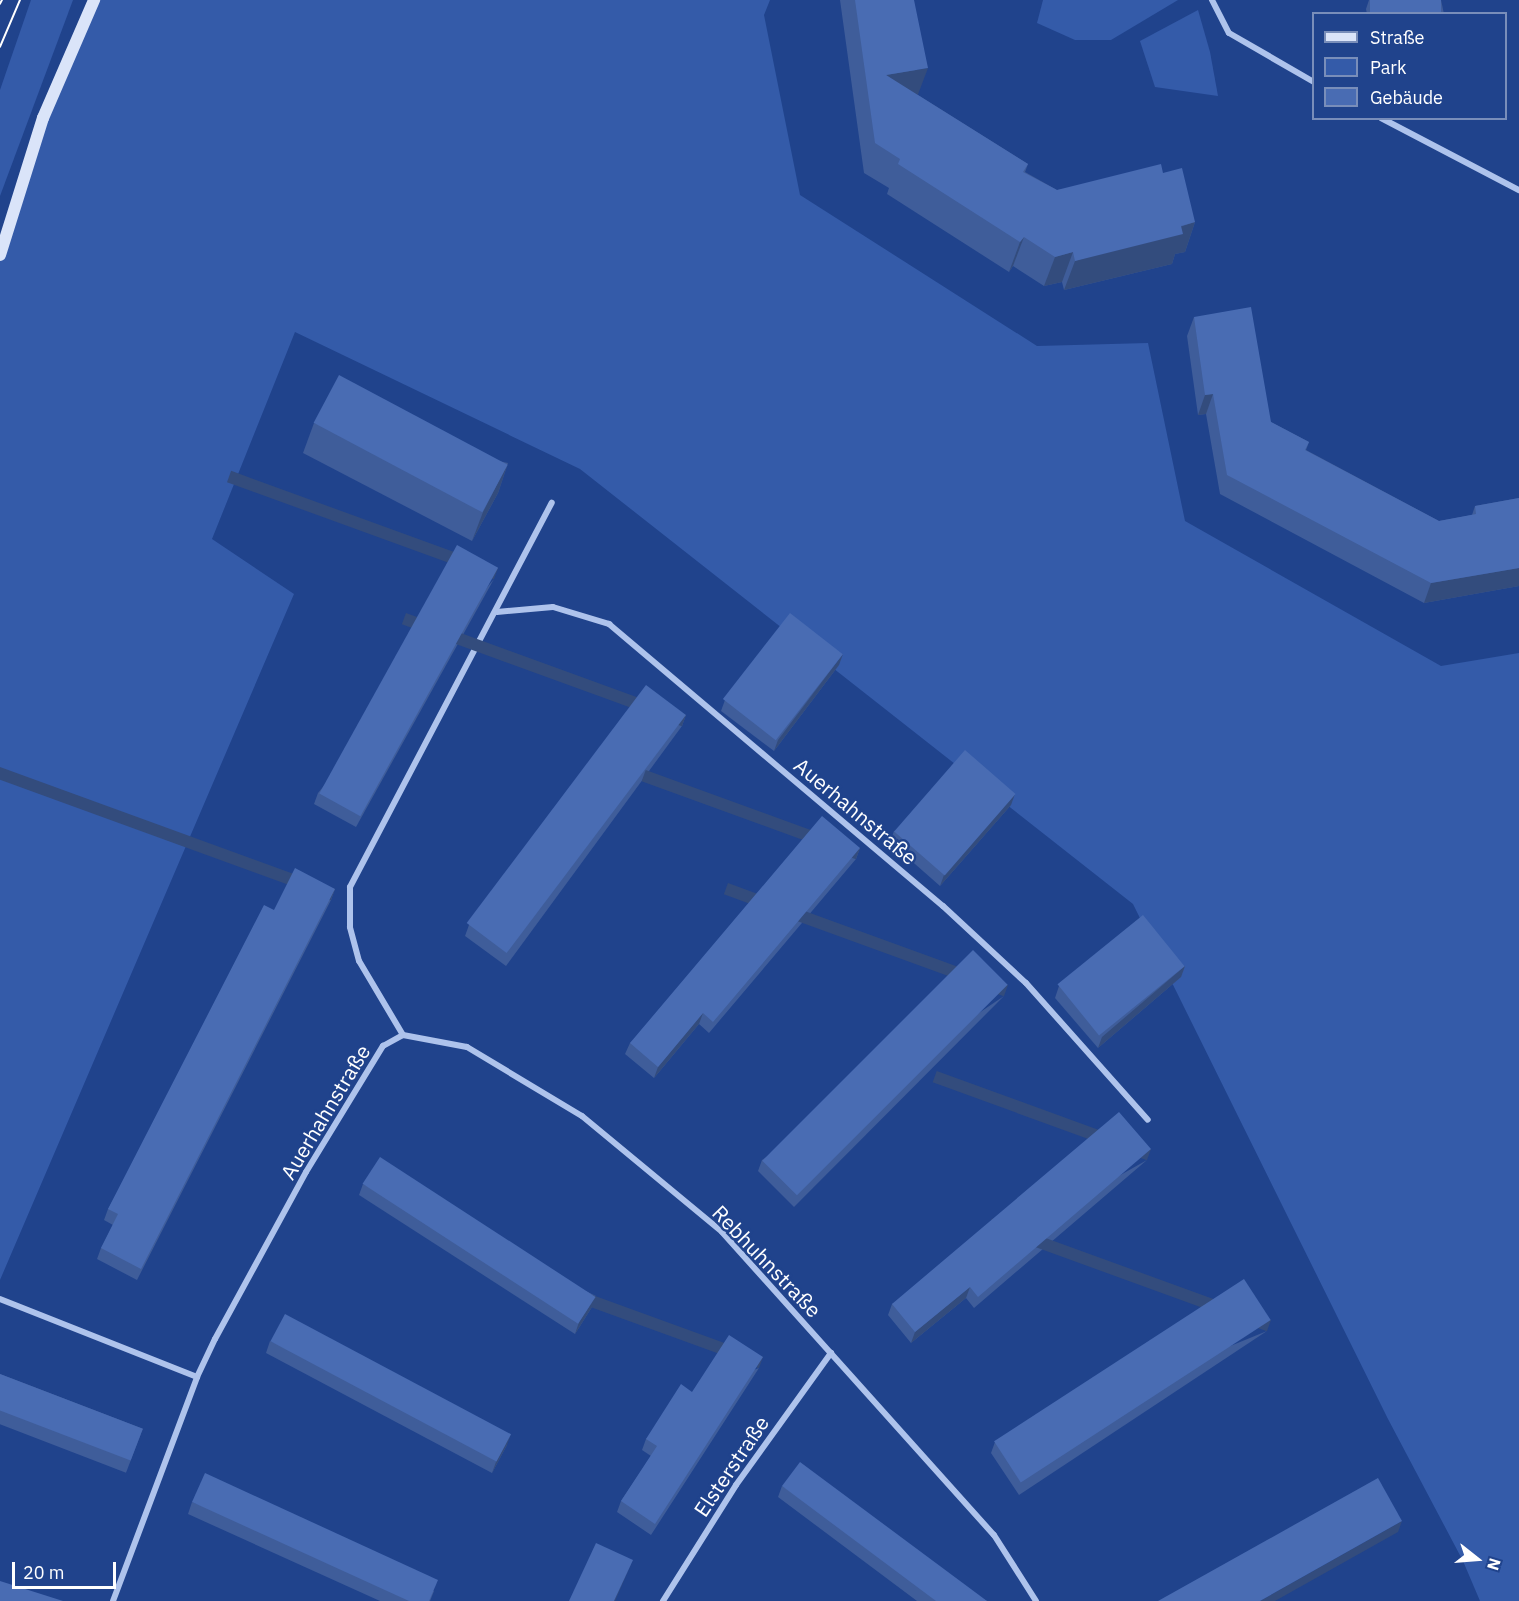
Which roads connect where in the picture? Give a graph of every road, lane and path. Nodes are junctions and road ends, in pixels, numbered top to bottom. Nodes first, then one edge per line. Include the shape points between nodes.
1 (94, 0) edge
2 (1212, 0) edge
3 (1312, 81) edge
4 (1385, 120) edge
5 (1519, 190) edge
6 (0, 255) edge
7 (552, 503) dead end
8 (497, 612) junction
9 (403, 1035) junction
10 (1148, 1120) dead end
11 (0, 1299) edge
12 (831, 1353) junction
13 (197, 1377) junction
14 (114, 1601) edge
15 (663, 1601) edge
16 (1036, 1601) edge

1 - 6 main road via 43,118
2 - 3 street via 1229,33
4 - 5 street
7 - 8 street
8 - 9 street via 350,886 350,927 359,961
8 - 10 street, Auerhahnstraße via 554,607 609,624 1026,983
9 - 12 street, Rebhuhnstraße via 467,1047 582,1116 722,1232
9 - 13 street, Auerhahnstraße via 383,1046 306,1172
11 - 13 street
12 - 15 street, Elsterstraße via 736,1485
12 - 16 street, Rebhuhnstraße via 994,1535
13 - 14 street, Auerhahnstraße

